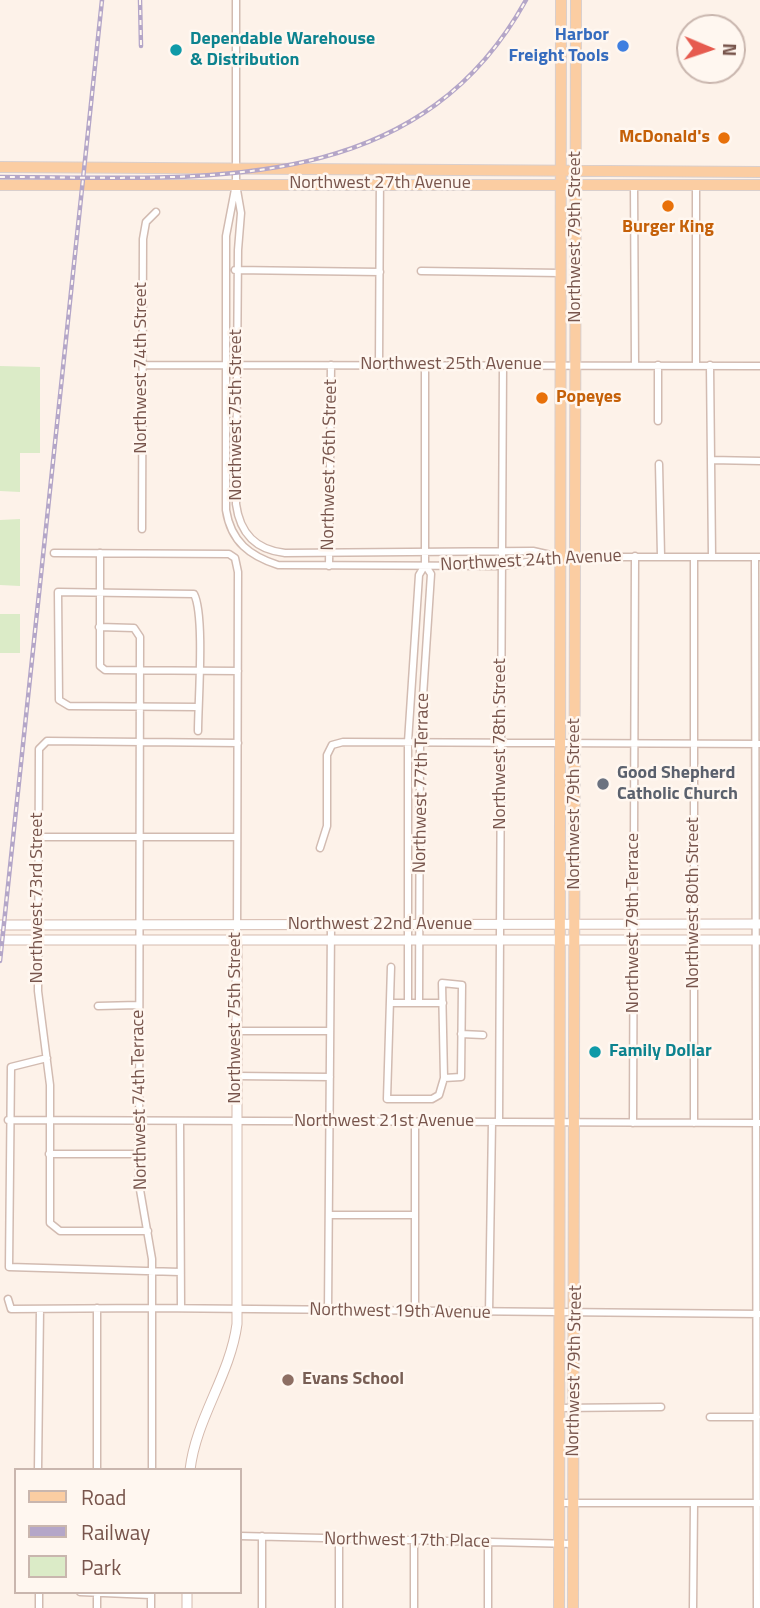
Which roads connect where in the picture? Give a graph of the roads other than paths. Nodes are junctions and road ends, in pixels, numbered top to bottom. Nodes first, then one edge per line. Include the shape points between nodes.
1 (236, 0) edge
2 (561, 0) edge
3 (576, 0) edge
4 (0, 167) edge
5 (237, 168) junction
6 (352, 168) junction
7 (380, 169) junction
8 (477, 169) junction
9 (561, 169) junction
10 (577, 169) junction
11 (746, 172) junction
12 (760, 172) edge
13 (351, 183) junction
14 (477, 183) junction
15 (759, 183) edge
16 (236, 184) junction
17 (380, 184) junction
18 (560, 184) junction
19 (576, 184) junction
20 (634, 184) junction
21 (696, 184) junction
22 (0, 185) edge
23 (156, 212) dead end
24 (226, 270) junction
25 (238, 270) junction
26 (421, 271) dead end
27 (380, 272) junction
28 (561, 273) junction
29 (226, 315) junction
30 (237, 315) junction
31 (226, 364) junction
32 (237, 364) junction
33 (142, 365) junction
34 (331, 365) junction
35 (379, 365) junction
36 (425, 365) junction
37 (503, 365) junction
38 (635, 365) junction
39 (658, 365) junction
40 (696, 365) junction
41 (710, 365) junction
42 (561, 366) junction
43 (576, 366) junction
44 (760, 366) edge
45 (226, 419) junction
46 (237, 419) junction
47 (659, 421) dead end
48 (711, 460) junction
49 (560, 461) junction
50 (576, 461) junction
51 (760, 461) edge
52 (659, 464) dead end
53 (226, 467) junction
54 (237, 467) junction
55 (142, 529) dead end
56 (231, 531) joint
57 (54, 553) dead end
58 (100, 553) junction
59 (329, 553) junction
60 (425, 553) junction
61 (501, 553) junction
62 (576, 556) junction
63 (635, 556) junction
64 (661, 556) junction
65 (559, 557) junction
66 (694, 557) junction
67 (712, 557) junction
68 (757, 557) edge
69 (425, 565) junction
70 (329, 566) junction
71 (501, 566) junction
72 (99, 593) junction
73 (99, 627) junction
74 (414, 651) junction
75 (576, 651) junction
76 (758, 651) edge
77 (426, 652) junction
78 (560, 652) junction
79 (139, 670) junction
80 (198, 670) junction
81 (238, 671) junction
82 (139, 706) junction
83 (198, 707) junction
84 (410, 709) junction
85 (422, 710) junction
86 (198, 731) dead end
87 (408, 742) junction
88 (238, 743) junction
89 (420, 743) junction
90 (138, 744) junction
91 (502, 744) junction
92 (575, 744) junction
93 (695, 744) junction
94 (758, 744) edge
95 (560, 745) junction
96 (635, 745) junction
97 (561, 801) junction
98 (38, 837) junction
99 (138, 837) junction
100 (236, 837) junction
101 (575, 843) junction
102 (320, 848) dead end
103 (758, 924) edge
104 (0, 925) edge
105 (38, 925) junction
106 (137, 925) junction
107 (237, 925) junction
108 (331, 925) junction
109 (414, 925) junction
110 (501, 925) junction
111 (575, 925) junction
112 (633, 925) junction
113 (694, 925) junction
114 (560, 926) junction
115 (0, 940) edge
116 (38, 940) junction
117 (138, 940) junction
118 (237, 940) junction
119 (332, 940) junction
120 (415, 940) junction
121 (502, 940) junction
122 (560, 940) junction
123 (575, 940) junction
124 (633, 940) junction
125 (694, 940) junction
126 (758, 940) edge
127 (391, 967) dead end
128 (390, 1003) junction
129 (408, 1003) junction
130 (419, 1003) junction
131 (443, 1003) junction
132 (138, 1005) junction
133 (98, 1006) dead end
134 (574, 1021) junction
135 (561, 1023) junction
136 (236, 1031) junction
137 (330, 1031) junction
138 (461, 1034) junction
139 (483, 1035) dead end
140 (47, 1058) junction
141 (236, 1076) junction
142 (330, 1077) junction
143 (444, 1078) junction
144 (8, 1120) junction
145 (49, 1120) junction
146 (138, 1121) junction
147 (180, 1121) junction
148 (236, 1121) junction
149 (329, 1121) junction
150 (415, 1122) junction
151 (495, 1122) junction
152 (560, 1123) junction
153 (574, 1123) junction
154 (633, 1123) junction
155 (694, 1123) junction
156 (759, 1123) edge
157 (49, 1154) junction
158 (138, 1154) junction
159 (329, 1215) junction
160 (414, 1215) junction
161 (560, 1228) junction
162 (575, 1228) junction
163 (148, 1231) junction
164 (152, 1272) junction
165 (180, 1272) junction
166 (8, 1299) dead end
167 (97, 1308) junction
168 (152, 1308) junction
169 (180, 1308) junction
170 (40, 1309) junction
171 (238, 1310) junction
172 (328, 1311) junction
173 (415, 1312) junction
174 (489, 1313) junction
175 (559, 1314) junction
176 (575, 1314) junction
177 (759, 1314) edge
178 (661, 1407) dead end
179 (559, 1408) junction
180 (574, 1408) junction
181 (710, 1417) dead end
182 (757, 1417) junction
183 (38, 1468) edge
184 (97, 1468) edge
185 (152, 1468) edge
186 (190, 1468) edge
187 (559, 1503) junction
188 (574, 1503) junction
189 (758, 1503) edge
190 (694, 1504) junction
191 (242, 1536) edge
192 (262, 1536) junction
193 (339, 1539) junction
194 (414, 1542) junction
195 (488, 1543) junction
196 (559, 1544) junction
197 (573, 1544) junction
198 (262, 1608) edge
199 (339, 1608) edge
200 (414, 1608) edge
201 (488, 1608) edge
202 (559, 1608) edge
203 (573, 1608) edge
204 (693, 1608) edge
205 (757, 1608) edge

1 - 5 street, Northwest 75th Street
2 - 9 main road, Northwest 79th Street
3 - 10 main road, Northwest 79th Street
4 - 5 main road, Northwest 27th Avenue
5 - 6 main road, Northwest 27th Avenue
5 - 16 street, Northwest 75th Street
6 - 7 main road, Northwest 27th Avenue
6 - 13 main road
7 - 8 main road, Northwest 27th Avenue
7 - 17 street
8 - 9 main road, Northwest 27th Avenue
8 - 14 main road
9 - 10 main road, Northwest 27th Avenue
9 - 18 main road, Northwest 79th Street
10 - 11 main road, Northwest 27th Avenue
10 - 19 main road, Northwest 79th Street
11 - 12 main road, Northwest 27th Avenue
11 - 21 main road via 703,177
13 - 16 main road, Northwest 27th Avenue
13 - 17 main road, Northwest 27th Avenue
14 - 17 main road, Northwest 27th Avenue
14 - 18 main road, Northwest 27th Avenue
15 - 21 main road, Northwest 27th Avenue
16 - 22 main road, Northwest 27th Avenue
16 - 24 street, Northwest 75th Street via 226,236
16 - 25 street, Northwest 75th Street via 241,213
17 - 27 street
18 - 19 main road, Northwest 27th Avenue
18 - 28 main road, Northwest 79th Street
19 - 20 main road, Northwest 27th Avenue
19 - 43 main road, Northwest 79th Street
20 - 21 main road, Northwest 27th Avenue
20 - 38 street
21 - 40 street
23 - 33 street, Northwest 74th Street via 144,231
24 - 25 street
24 - 29 street, Northwest 75th Street
25 - 27 street
25 - 30 street, Northwest 75th Street
26 - 28 street
27 - 35 street
28 - 42 main road, Northwest 79th Street
29 - 30 street
29 - 31 street, Northwest 75th Street
30 - 32 street, Northwest 75th Street
31 - 32 street, Northwest 25th Avenue
31 - 33 street, Northwest 25th Avenue
31 - 45 street, Northwest 75th Street
32 - 34 street, Northwest 25th Avenue
32 - 46 street, Northwest 75th Street
33 - 55 street, Northwest 74th Street
34 - 35 street, Northwest 25th Avenue
34 - 59 street, Northwest 76th Street
35 - 36 street, Northwest 25th Avenue
36 - 37 street, Northwest 25th Avenue
36 - 60 street, Northwest 77th Terrace
37 - 42 street, Northwest 25th Avenue
37 - 61 street, Northwest 78th Street
38 - 39 street, Northwest 25th Avenue
38 - 43 street, Northwest 25th Avenue
39 - 40 street, Northwest 25th Avenue
39 - 47 street
40 - 41 street, Northwest 25th Avenue
41 - 44 street, Northwest 25th Avenue
41 - 48 street
42 - 43 street, Northwest 25th Avenue
42 - 49 main road, Northwest 79th Street
43 - 50 main road, Northwest 79th Street
45 - 46 street
45 - 53 street, Northwest 75th Street
46 - 54 street, Northwest 75th Street
48 - 51 street
48 - 67 street
49 - 50 main road
49 - 65 main road, Northwest 79th Street
50 - 62 main road, Northwest 79th Street
52 - 64 street
53 - 54 street
53 - 56 street, Northwest 75th Street
54 - 59 street, Northwest 75th Street via 237,514 252,541 271,551
56 - 70 street, Northwest 24th Avenue via 242,547 260,559 278,565
57 - 58 street
58 - 72 street
58 - 81 street, Northwest 75th Street via 229,554 235,558
59 - 60 street, Northwest 75th Street
59 - 70 street, Northwest 76th Street
60 - 61 street, Northwest 75th Street
60 - 69 street, Northwest 77th Terrace
61 - 65 street, Northwest 75th Street via 533,551
61 - 71 street, Northwest 78th Street
62 - 63 street, Northwest 24th Avenue
62 - 65 street, Northwest 24th Avenue
62 - 75 main road, Northwest 79th Street
63 - 64 street, Northwest 24th Avenue
63 - 96 street, Northwest 79th Terrace
64 - 66 street, Northwest 24th Avenue
65 - 71 street, Northwest 24th Avenue
65 - 78 main road, Northwest 79th Street
66 - 67 street, Northwest 24th Avenue
66 - 93 street, Northwest 80th Street
67 - 68 street, Northwest 24th Avenue
68 - 76 street
69 - 70 street, Northwest 24th Avenue
69 - 71 street, Northwest 24th Avenue
69 - 74 street, Northwest 77th Terrace via 419,575
69 - 77 street, Northwest 77th Terrace via 431,574
71 - 91 street, Northwest 78th Street
72 - 73 street
72 - 80 street via 194,594 198,603
72 - 82 street via 58,592 58,700 69,706
73 - 79 street via 137,631
73 - 79 street via 98,661 105,670
74 - 77 street
74 - 84 street, Northwest 77th Terrace
75 - 78 main road
75 - 92 main road, Northwest 79th Street
76 - 94 street
77 - 85 street, Northwest 77th Terrace
78 - 95 main road, Northwest 79th Street
79 - 80 street
79 - 82 street
80 - 81 street
80 - 83 street
81 - 88 street, Northwest 75th Street
82 - 83 street
82 - 90 street
83 - 86 street
84 - 85 street
84 - 87 street, Northwest 77th Terrace
85 - 89 street, Northwest 77th Terrace
87 - 89 street
87 - 102 street via 332,745 327,755 326,835
87 - 109 street, Northwest 77th Terrace
88 - 90 street
88 - 100 street, Northwest 75th Street
89 - 91 street
89 - 109 street, Northwest 77th Terrace
90 - 98 street, Northwest 73rd Street via 47,741 39,749
90 - 99 street
91 - 95 street
91 - 110 street, Northwest 78th Street
92 - 95 street
92 - 96 street
92 - 101 main road, Northwest 79th Street
93 - 94 street
93 - 96 street
93 - 113 street, Northwest 80th Street
94 - 103 street
95 - 97 main road, Northwest 79th Street
96 - 112 street, Northwest 79th Terrace
97 - 101 main road via 565,831
97 - 114 main road, Northwest 79th Street
98 - 99 street
98 - 105 street, Northwest 73rd Street
99 - 100 street
99 - 106 street
100 - 107 street, Northwest 75th Street
101 - 111 main road, Northwest 79th Street
103 - 113 main road, Northwest 22nd Avenue
103 - 126 street
104 - 105 main road, Northwest 22nd Avenue
105 - 106 main road, Northwest 22nd Avenue
105 - 116 street, Northwest 73rd Street
106 - 107 main road, Northwest 22nd Avenue
106 - 117 street
107 - 108 main road, Northwest 22nd Avenue
107 - 118 street, Northwest 75th Street
108 - 109 main road, Northwest 22nd Avenue
108 - 119 street
109 - 110 main road, Northwest 22nd Avenue
109 - 120 street, Northwest 77th Terrace
110 - 114 main road, Northwest 22nd Avenue
110 - 121 street, Northwest 78th Street
111 - 112 main road, Northwest 22nd Avenue
111 - 114 main road, Northwest 22nd Avenue
111 - 123 main road, Northwest 79th Street
112 - 113 main road, Northwest 22nd Avenue
112 - 124 street, Northwest 79th Terrace
113 - 125 street, Northwest 80th Street
114 - 122 main road, Northwest 79th Street
115 - 116 main road, Northwest 22nd Avenue
116 - 117 main road, Northwest 22nd Avenue
116 - 140 street, Northwest 73rd Street via 38,991
117 - 118 main road, Northwest 22nd Avenue
117 - 132 street, Northwest 74th Terrace
118 - 119 main road, Northwest 22nd Avenue
118 - 136 main road, Northwest 75th Street
119 - 120 main road, Northwest 22nd Avenue
119 - 137 street
120 - 121 main road, Northwest 22nd Avenue
120 - 129 street, Northwest 77th Terrace
120 - 130 street, Northwest 77th Terrace
121 - 122 main road, Northwest 22nd Avenue
121 - 151 street, Northwest 78th Street
122 - 123 main road, Northwest 22nd Avenue
122 - 135 main road, Northwest 79th Street
123 - 124 main road, Northwest 22nd Avenue
123 - 134 main road, Northwest 79th Street
124 - 125 main road, Northwest 22nd Avenue
124 - 154 street, Northwest 79th Terrace
125 - 126 main road, Northwest 22nd Avenue
125 - 155 street, Northwest 80th Street
126 - 156 street
127 - 128 street
128 - 129 street
128 - 143 street via 387,1099 432,1099 439,1095
129 - 130 street
130 - 131 street
131 - 138 street via 442,983 462,985
131 - 143 street
132 - 133 street
132 - 146 street, Northwest 74th Terrace
134 - 135 main road
134 - 153 main road, Northwest 79th Street
135 - 152 main road, Northwest 79th Street
136 - 137 street
136 - 141 main road, Northwest 75th Street
137 - 142 street
138 - 139 street
138 - 143 street via 461,1077
140 - 144 street via 11,1067
140 - 145 street, Northwest 73rd Street
141 - 142 street
141 - 148 main road, Northwest 75th Street
142 - 149 street
144 - 145 street, Northwest 21st Avenue
144 - 164 street via 11,1269
145 - 146 street, Northwest 21st Avenue
145 - 157 street, Northwest 73rd Street
146 - 147 street, Northwest 21st Avenue
146 - 158 street, Northwest 74th Terrace
147 - 148 street, Northwest 21st Avenue
147 - 165 street
148 - 149 street, Northwest 21st Avenue
148 - 171 main road, Northwest 75th Street
149 - 150 street, Northwest 21st Avenue
149 - 159 street
150 - 151 street, Northwest 21st Avenue
150 - 160 street
151 - 152 street, Northwest 21st Avenue
151 - 174 street, Northwest 78th Street
152 - 153 street, Northwest 21st Avenue
152 - 161 main road, Northwest 79th Street
153 - 154 street, Northwest 21st Avenue
153 - 162 main road, Northwest 79th Street
154 - 155 street, Northwest 21st Avenue
155 - 156 street, Northwest 21st Avenue
156 - 177 street
157 - 158 street
157 - 163 street, Northwest 73rd Street via 49,1215 55,1228
158 - 163 street, Northwest 74th Terrace
159 - 160 street
159 - 172 street
160 - 173 street
161 - 162 main road
161 - 175 main road, Northwest 79th Street
162 - 176 main road, Northwest 79th Street
163 - 164 street, Northwest 74th Terrace
164 - 165 street
164 - 168 street, Northwest 74th Terrace
165 - 169 street
166 - 170 street via 11,1309
167 - 168 street, Northwest 19th Avenue
167 - 170 street, Northwest 19th Avenue
167 - 184 street
168 - 169 street, Northwest 19th Avenue
168 - 185 street, Northwest 74th Terrace
169 - 171 street, Northwest 19th Avenue
170 - 183 street
171 - 172 street, Northwest 19th Avenue
171 - 186 main road, Northwest 75th Street via 228,1368 198,1435
172 - 173 street, Northwest 19th Avenue
173 - 174 street, Northwest 19th Avenue
174 - 175 street, Northwest 19th Avenue
175 - 176 street, Northwest 19th Avenue
175 - 179 main road, Northwest 79th Street
176 - 177 street, Northwest 19th Avenue
176 - 180 main road, Northwest 79th Street
177 - 182 street
178 - 180 street
179 - 180 street
179 - 187 main road, Northwest 79th Street
180 - 188 main road, Northwest 79th Street
181 - 182 street
182 - 189 street
187 - 188 street
187 - 196 main road, Northwest 79th Street
188 - 190 street
188 - 197 main road, Northwest 79th Street
189 - 190 street
189 - 205 street
190 - 204 street
191 - 192 street, Northwest 17th Place
192 - 193 street, Northwest 17th Place
192 - 198 street
193 - 194 street, Northwest 17th Place
193 - 199 street
194 - 195 street, Northwest 17th Place
194 - 200 street
195 - 196 street, Northwest 17th Place
195 - 201 street
196 - 197 street, Northwest 17th Place
196 - 202 main road, Northwest 79th Street
197 - 203 main road, Northwest 79th Street

